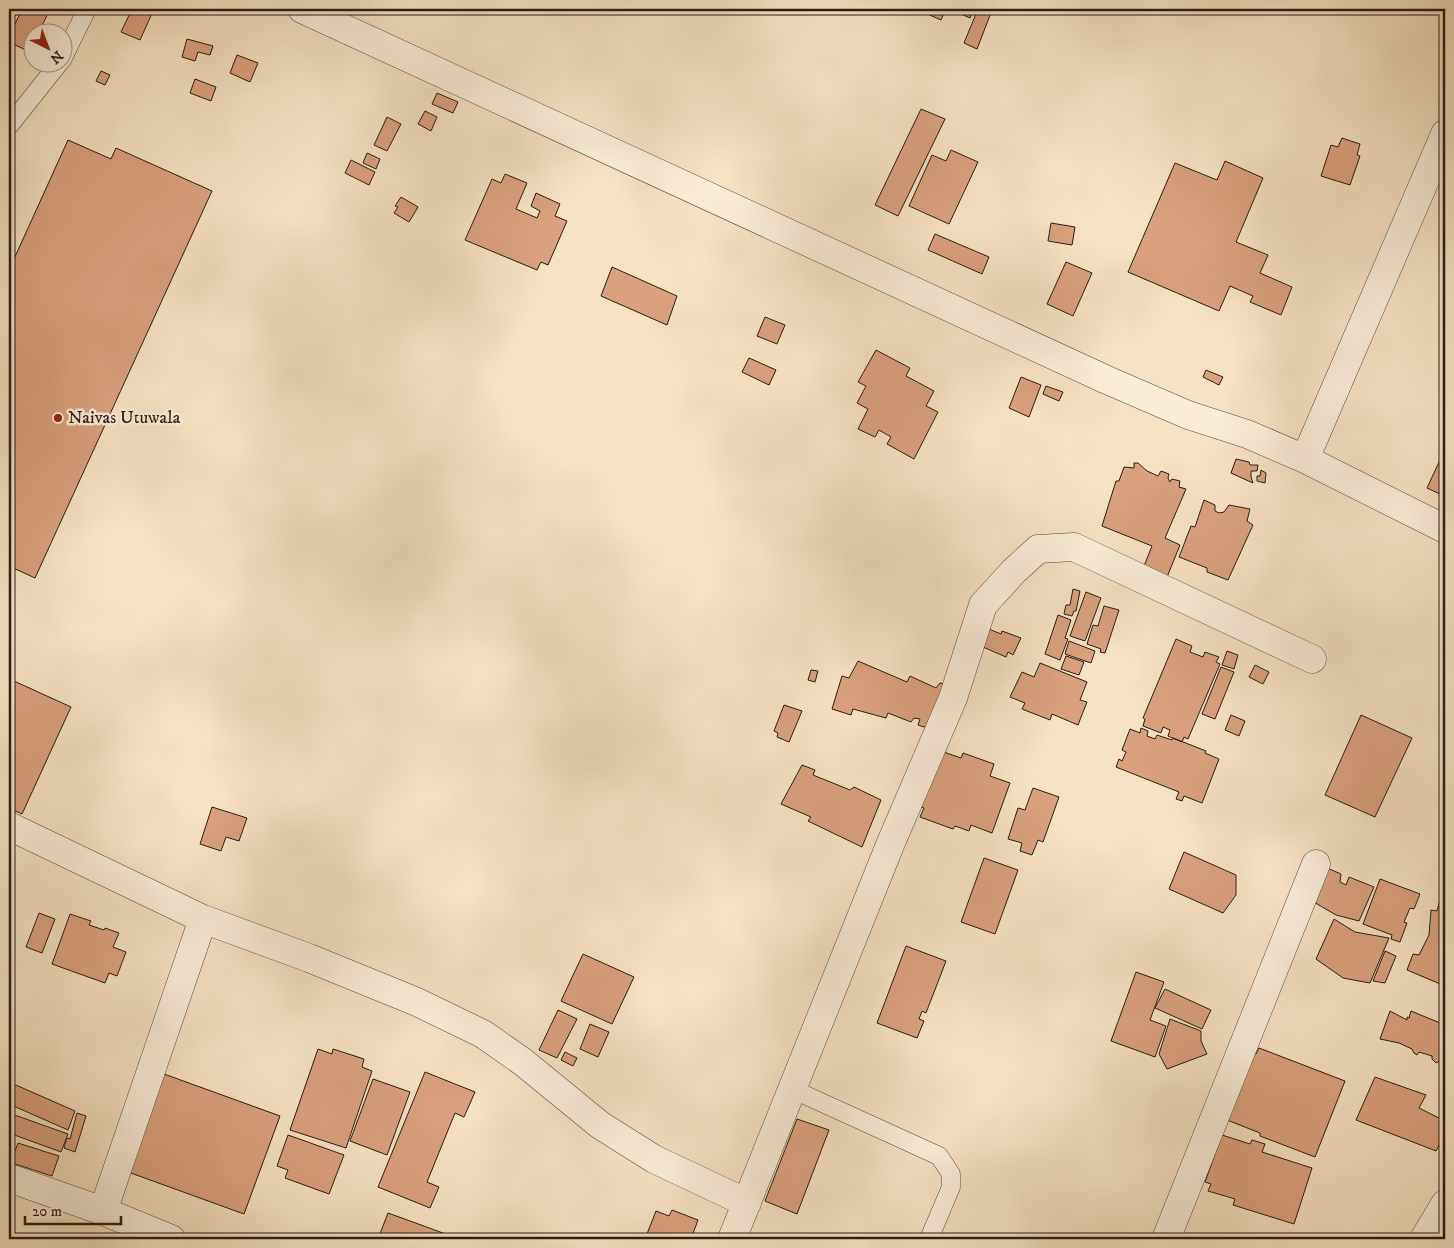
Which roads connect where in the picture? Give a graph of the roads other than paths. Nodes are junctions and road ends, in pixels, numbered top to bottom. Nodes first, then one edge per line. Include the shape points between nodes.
1 (87, 9) edge
2 (302, 9) edge
3 (72, 39) edge
4 (52, 72) edge
5 (9, 126) edge
6 (1445, 134) edge
7 (1305, 459) junction
8 (1445, 529) edge
9 (1312, 659) dead end
10 (9, 826) edge
11 (1316, 864) dead end
12 (203, 919) junction
13 (792, 1089) junction
14 (9, 1178) edge
15 (747, 1203) junction
16 (1445, 1204) edge
17 (103, 1211) junction
18 (160, 1237) edge
19 (732, 1239) edge
20 (929, 1239) edge
21 (1166, 1239) edge
22 (1424, 1239) edge

1 - 3 lane
2 - 7 street via 1107,380
4 - 5 lane
6 - 7 street
7 - 8 street
9 - 13 street via 1074,548 1038,549 983,605 953,698
10 - 12 street
11 - 21 street
12 - 15 street via 417,1002 483,1034 607,1130 654,1160
12 - 17 street
13 - 15 street
13 - 20 lane via 939,1156 950,1174 951,1187
14 - 17 street
15 - 19 street
16 - 22 street
17 - 18 street

